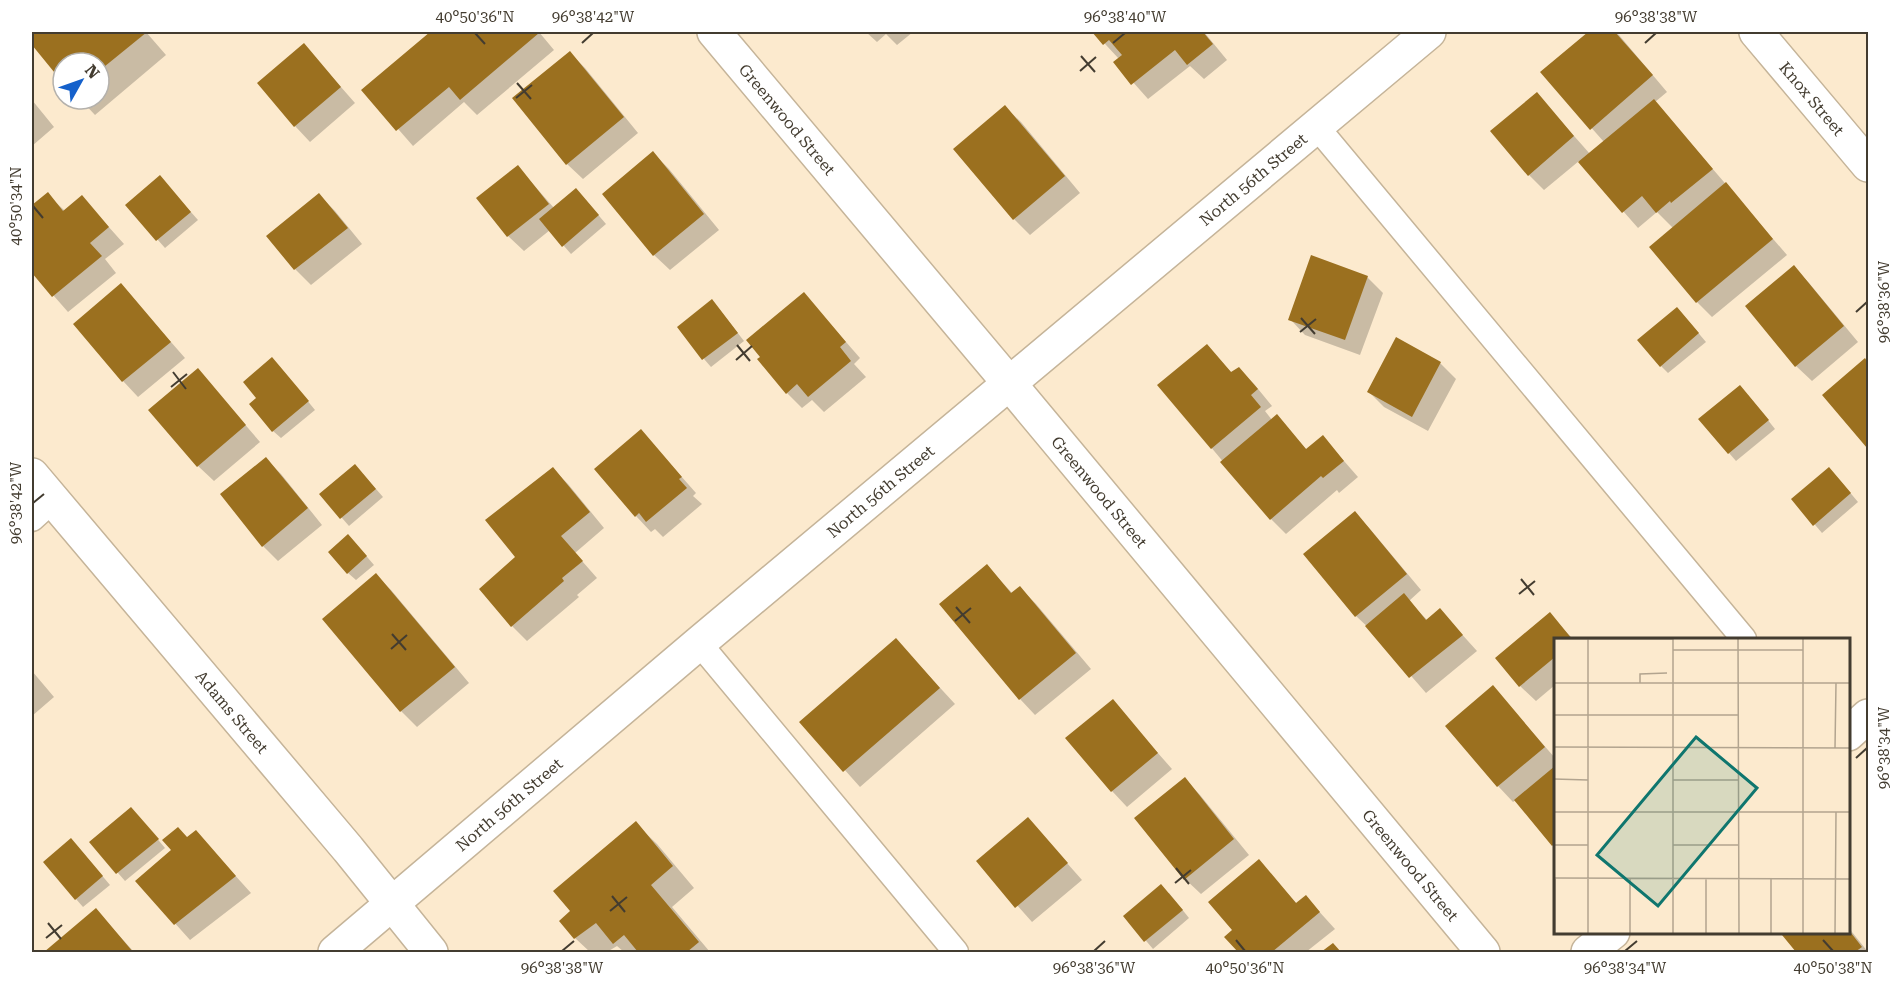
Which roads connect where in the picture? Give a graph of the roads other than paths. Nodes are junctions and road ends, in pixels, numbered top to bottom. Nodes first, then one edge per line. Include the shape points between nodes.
1 (714, 32) edge
2 (1429, 32) edge
3 (1756, 32) edge
4 (1316, 126) junction
5 (1869, 165) edge
6 (1009, 383) junction
7 (32, 475) edge
8 (42, 509) edge
9 (1743, 638) edge
10 (699, 643) junction
11 (1869, 716) edge
12 (1849, 733) edge
13 (392, 903) junction
14 (1612, 933) edge
15 (335, 952) edge
16 (431, 952) edge
17 (956, 952) edge
18 (1483, 952) edge
19 (1588, 952) edge

1 - 6 street, Greenwood Street
2 - 4 street, North 56th Street
3 - 5 street, Knox Street
4 - 6 street, North 56th Street
4 - 9 lane
6 - 10 street, North 56th Street
6 - 18 street, Greenwood Street
7 - 8 street, Adams Street
8 - 13 street, Adams Street
10 - 13 street, North 56th Street
10 - 17 lane
11 - 12 street
13 - 15 street, North 56th Street
13 - 16 street, Adams Street
14 - 19 street

